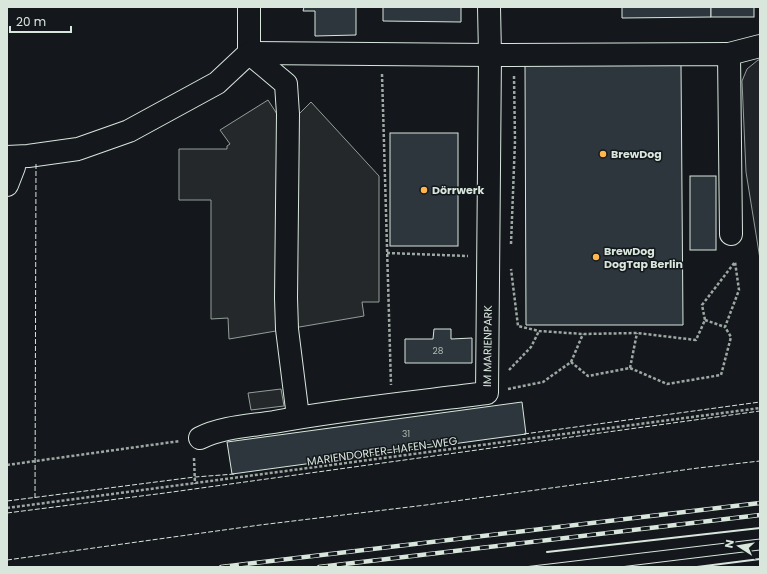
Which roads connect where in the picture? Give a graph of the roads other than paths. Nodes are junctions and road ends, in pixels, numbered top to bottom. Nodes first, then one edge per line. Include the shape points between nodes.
1 (249, 7) edge
2 (489, 16) edge
3 (760, 46) edge
4 (249, 53) junction
5 (729, 54) junction
6 (502, 55) junction
7 (10, 157) edge
8 (7, 185) edge
9 (731, 234) dead end
10 (298, 417) junction
11 (200, 438) road end

1 - 4 street
2 - 6 street, IM MARIENPARK
3 - 5 street
4 - 6 street
4 - 7 street via 217,83 129,131 78,149
4 - 10 street via 286,84 287,329
5 - 6 street
5 - 9 street
6 - 10 street, IM MARIENPARK via 488,257 487,393
7 - 8 street via 14,167
10 - 11 street, IM MARIENPARK via 210,433

